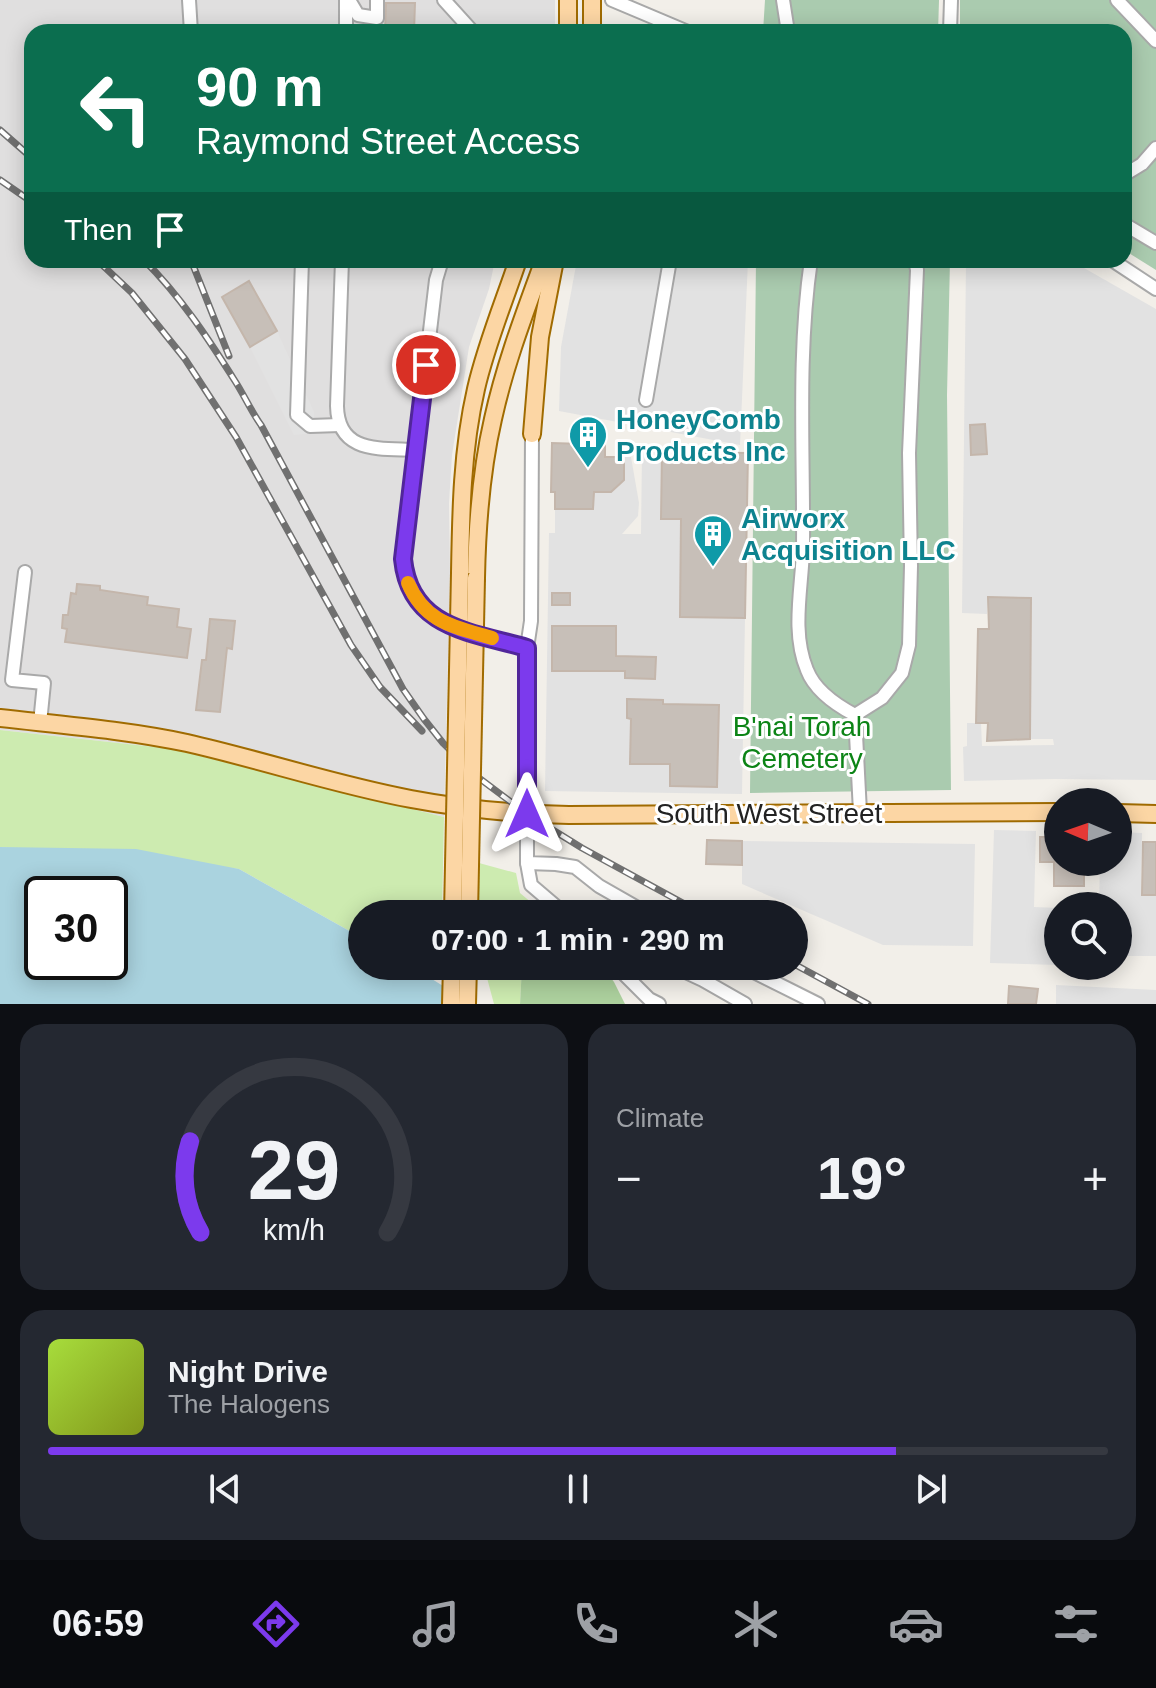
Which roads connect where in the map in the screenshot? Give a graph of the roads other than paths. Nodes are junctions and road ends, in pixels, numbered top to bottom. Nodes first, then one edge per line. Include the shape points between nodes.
1 (189, 0) edge
2 (347, 0) edge
3 (377, 0) edge
4 (444, 0) edge
5 (568, 0) edge
6 (592, 0) edge
7 (612, 0) edge
8 (783, 0) edge
9 (951, 0) edge
10 (1117, 0) edge
11 (190, 24) edge
12 (346, 24) edge
13 (466, 24) edge
14 (568, 24) edge
15 (592, 24) edge
16 (669, 24) edge
17 (787, 24) edge
18 (950, 24) edge
19 (1156, 41) edge
20 (1156, 148) edge
21 (1132, 170) edge
22 (1132, 229) edge
23 (1156, 243) edge
24 (302, 268) edge
25 (342, 268) edge
26 (440, 268) edge
27 (515, 268) edge
28 (541, 268) edge
29 (553, 268) edge
30 (669, 268) edge
31 (810, 268) edge
32 (917, 268) edge
33 (1124, 268) edge
34 (1156, 289) edge
35 (646, 400) dead end
36 (340, 425) junction
37 (532, 434) joint
38 (416, 450) junction
39 (25, 572) dead end
40 (468, 576) junction
41 (527, 648) junction
42 (0, 667) edge
43 (14, 668) junction
44 (855, 715) junction
45 (0, 718) edge
46 (40, 723) junction
47 (860, 812) junction
48 (1044, 812) edge
49 (1132, 813) edge
50 (527, 814) junction
51 (1156, 814) edge
52 (527, 863) junction
53 (454, 900) edge
54 (469, 900) edge
55 (549, 900) edge
56 (624, 900) edge
57 (452, 980) edge
58 (468, 980) edge
59 (630, 980) edge
60 (703, 980) edge
61 (770, 980) edge
62 (451, 1004) edge
63 (467, 1004) edge
64 (659, 1004) edge
65 (745, 1004) edge
66 (818, 1004) edge

1 - 11 street
2 - 3 street via 358,15 377,18
2 - 12 street
4 - 13 street
5 - 14 main road
6 - 15 main road
7 - 16 street
8 - 17 street
9 - 18 street
10 - 19 street
20 - 21 street
22 - 23 street
24 - 36 street via 297,415 310,426
25 - 36 street
26 - 38 street
27 - 40 main road via 469,424 463,480
28 - 40 main road via 492,420
29 - 37 main road via 540,337
30 - 35 street
31 - 44 street via 799,648 825,696
32 - 44 street via 909,645 902,673 882,698
33 - 34 street
36 - 38 street via 352,441 368,447
37 - 41 street
38 - 41 street via 403,559 409,587 438,620
39 - 43 street
40 - 53 main road, bridge
40 - 54 main road, bridge
41 - 50 street
42 - 43 street
43 - 46 street via 12,680 44,683
44 - 47 street
45 - 46 main road, South West Street
46 - 50 main road, South West Street via 182,742 412,799
47 - 48 main road, South West Street
47 - 50 main road, South West Street
49 - 51 main road
50 - 52 street
52 - 55 street via 531,885
52 - 56 street via 575,867
57 - 62 main road
58 - 63 main road
59 - 64 street
60 - 65 street
61 - 66 street

